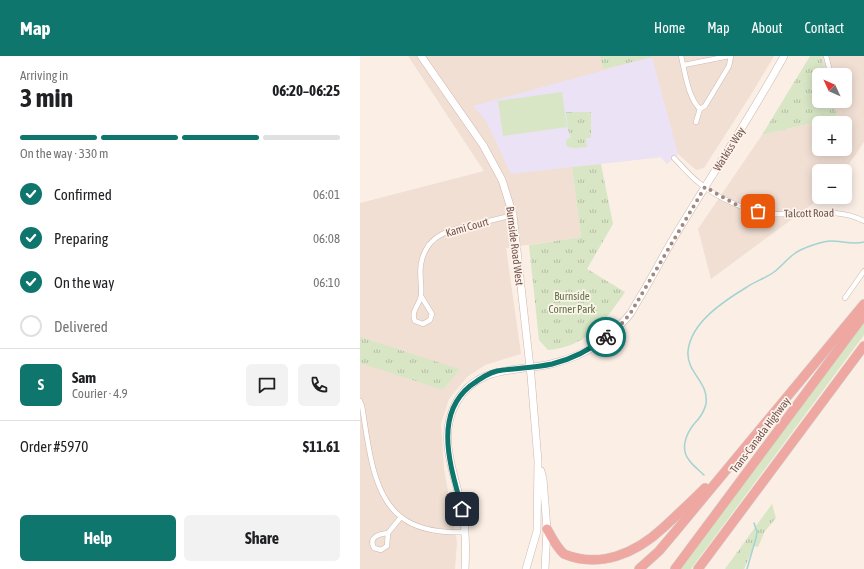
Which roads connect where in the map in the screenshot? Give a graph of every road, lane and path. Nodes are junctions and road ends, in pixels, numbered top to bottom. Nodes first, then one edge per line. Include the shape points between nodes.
1 (421, 56) edge
2 (681, 56) edge
3 (730, 56) edge
4 (784, 56) edge
5 (826, 56) edge
6 (684, 65) junction
7 (829, 68) edge
8 (700, 109) junction
9 (696, 122) dead end
10 (674, 158) dead end
11 (705, 187) junction
12 (513, 216) junction
13 (864, 221) edge
14 (864, 272) edge
15 (421, 296) junction
16 (845, 298) dead end
17 (864, 304) edge
18 (864, 315) edge
19 (864, 346) edge
20 (529, 367) junction
21 (360, 401) edge
22 (744, 448) junction
23 (538, 461) junction
24 (401, 517) junction
25 (547, 529) junction
26 (465, 532) junction
27 (388, 533) dead end
28 (465, 569) edge
29 (526, 569) edge
30 (545, 569) edge
31 (639, 569) edge
32 (675, 569) edge
33 (698, 569) edge

1 - 12 street, Burnside Road West via 483,145 502,180
2 - 6 street
3 - 6 street
3 - 8 street via 729,66 705,106
4 - 11 street, Watkiss Way
5 - 7 street
6 - 8 street via 688,86 695,104
8 - 9 street
10 - 11 street, Talcott Road
11 - 13 street, Talcott Road via 735,204 758,211 773,214 837,212
11 - 20 street, Watkiss Way via 630,314 616,330 582,353 552,364
12 - 15 street, Kami Court via 452,230 434,239 420,264
12 - 20 street, Burnside Road West
14 - 16 street
15 - 15 street, Kami Court via 413,315 415,321 423,324 428,322 432,314
17 - 22 highway
18 - 32 highway, Trans-Canada Highway
19 - 33 highway
20 - 23 street, Burnside Road West
20 - 26 street, Watkiss Way via 494,372 475,382 466,389 452,412 448,428 448,449
21 - 24 street via 380,488
22 - 25 highway via 648,542 612,565 580,564 564,554
22 - 31 highway via 663,546
23 - 25 street, Burnside Road West via 543,478
23 - 29 street, Burnside Road West via 537,531
24 - 26 street via 430,530
24 - 27 street
25 - 30 street, Burnside Road West
26 - 28 street, Watkiss Way

